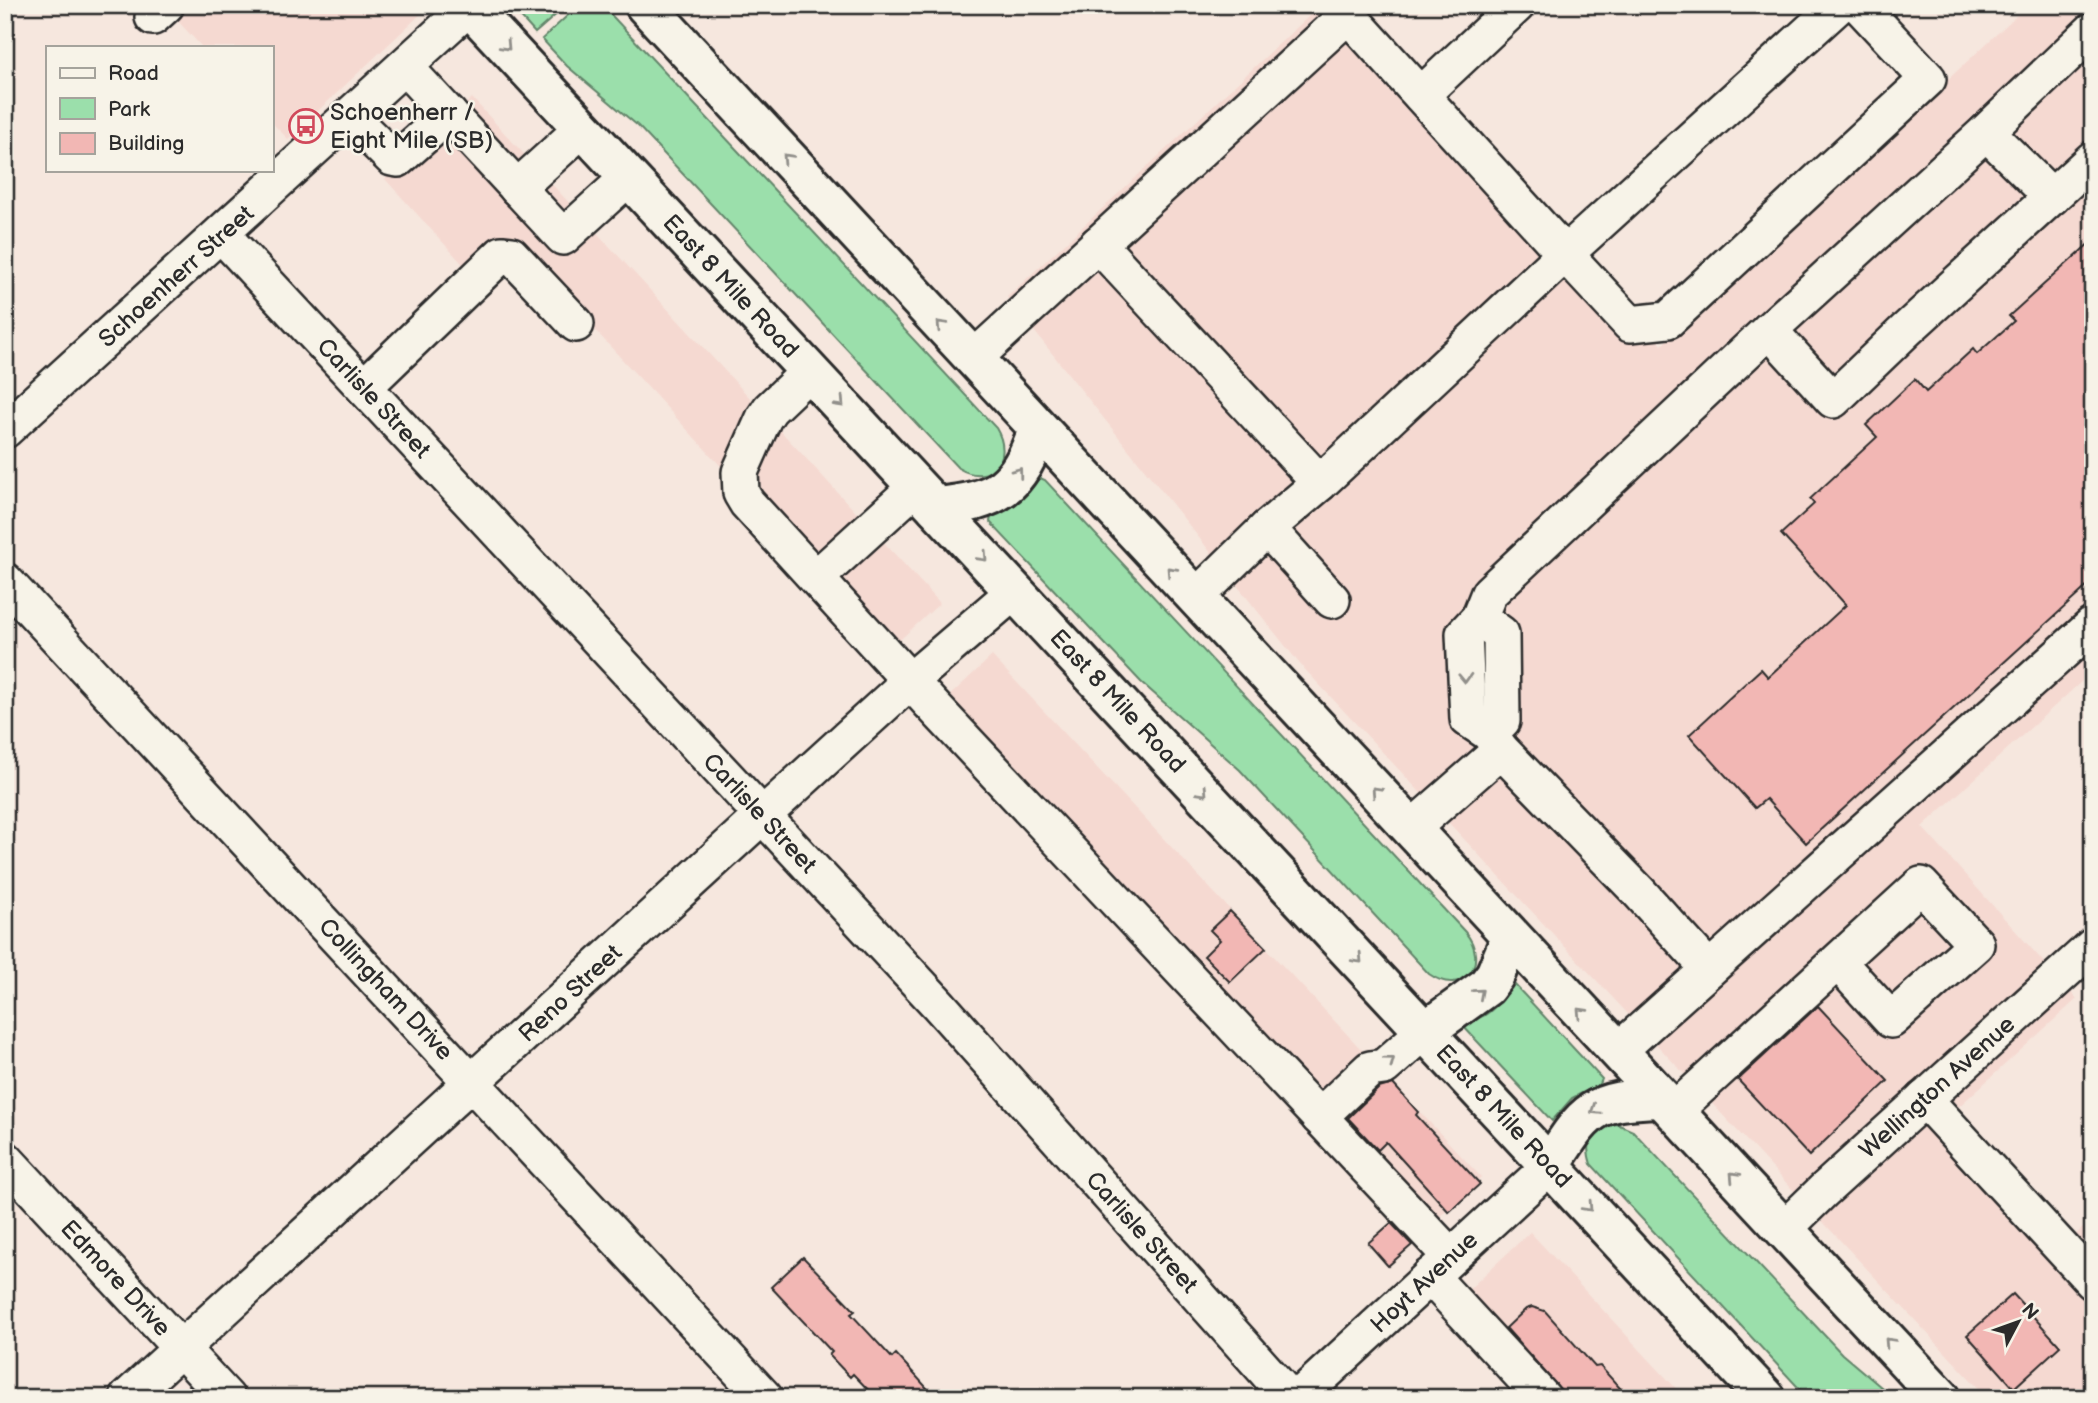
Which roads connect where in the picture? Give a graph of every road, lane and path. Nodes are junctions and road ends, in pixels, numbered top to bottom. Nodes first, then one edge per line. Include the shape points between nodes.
1 (645, 5) edge
2 (1517, 5) edge
3 (1839, 5) edge
4 (1859, 5) edge
5 (468, 6) edge
6 (2093, 30) edge
7 (405, 67) junction
8 (1421, 95) junction
9 (449, 114) junction
10 (351, 117) junction
11 (583, 128) junction
12 (1986, 132) junction
13 (2093, 159) edge
14 (629, 177) junction
15 (517, 188) junction
16 (2052, 197) junction
17 (222, 235) junction
18 (563, 237) junction
19 (1098, 244) junction
20 (1566, 254) junction
21 (526, 271) junction
22 (576, 324) dead end
23 (1769, 330) junction
24 (973, 359) junction
25 (810, 371) junction
26 (364, 387) junction
27 (1038, 429) junction
28 (5, 430) edge
29 (1320, 483) junction
30 (927, 496) junction
31 (1267, 528) junction
32 (816, 578) junction
33 (5, 581) edge
34 (1015, 591) junction
35 (1196, 597) junction
36 (1332, 600) dead end
37 (2093, 625) edge
38 (910, 681) junction
39 (1495, 741) junction
40 (763, 815) junction
41 (1411, 829) junction
42 (1511, 937) junction
43 (2093, 946) edge
44 (1838, 962) dead end
45 (1709, 970) junction
46 (1425, 1031) junction
47 (1618, 1051) junction
48 (472, 1082) junction
49 (1924, 1099) junction
50 (1667, 1104) junction
51 (1319, 1117) junction
52 (5, 1159) edge
53 (1550, 1166) junction
54 (1784, 1229) junction
55 (1440, 1266) junction
56 (2093, 1282) edge
57 (181, 1348) junction
58 (127, 1398) edge
59 (227, 1398) edge
60 (765, 1398) edge
61 (1290, 1398) edge
62 (1298, 1398) edge
63 (1544, 1398) edge
64 (1766, 1398) edge
65 (1941, 1398) edge

24 -> 1 highway
2 - 8 street
3 - 20 street
4 - 20 street via 1928,79 1668,320 1630,324
5 - 7 street, Schoenherr Street
5 -> 11 highway, East 8 Mile Road
6 - 12 street
7 - 9 street
7 - 10 street, Schoenherr Street
8 - 19 street via 1348,15
8 - 20 street
9 - 10 street via 398,159
9 - 15 street
10 - 17 street, Schoenherr Street
11 - 14 highway, East 8 Mile Road
11 - 15 street
12 - 16 street
12 - 23 street
13 - 16 street
14 - 18 street
14 - 25 highway, East 8 Mile Road
15 - 18 street
16 - 23 street via 1833,400
17 - 26 street, Carlisle Street
17 - 28 street, Schoenherr Street
18 - 21 street
19 - 24 street
19 - 29 street
20 - 29 street
21 - 22 street
21 - 26 street via 511,256 496,258
23 - 39 street via 1489,593 1479,618 1464,634 1465,683 1468,719
24 - 27 highway
25 -> 30 highway, East 8 Mile Road
25 - 32 street via 764,418 739,482 747,503
26 - 40 street, Carlisle Street
30 -> 27 highway via 968,504 987,498 1022,468
35 -> 27 highway
29 - 31 street
30 - 32 street
30 -> 34 highway, East 8 Mile Road
31 - 35 street
31 - 36 street
32 - 38 street
33 - 48 street, Collingham Drive
34 - 38 street, Reno Street
34 -> 46 highway, East 8 Mile Road
41 -> 35 highway
37 - 45 street
38 - 40 street, Reno Street
38 - 51 street
39 - 41 street
39 - 45 street
40 - 48 street, Reno Street
40 - 61 street, Carlisle Street
41 - 42 highway
46 -> 42 highway via 1486,987
47 -> 42 highway
43 - 49 street, Wellington Avenue
44 - 50 street
45 - 47 street
51 -> 46 street via 1370,1069 1384,1068
46 - 53 highway, East 8 Mile Road
47 - 50 highway
48 - 57 street, Reno Street
48 - 60 street, Collingham Drive
49 - 54 street, Wellington Avenue
49 - 56 street
50 -> 53 highway via 1625,1099 1606,1103 1575,1128
54 -> 50 highway
51 - 55 street
52 - 57 street, Edmore Drive
53 - 55 street, Hoyt Avenue
53 -> 64 highway, East 8 Mile Road
65 -> 54 highway
55 - 62 street, Hoyt Avenue
55 - 63 street
57 - 58 street, Reno Street
57 - 59 street, Edmore Drive

